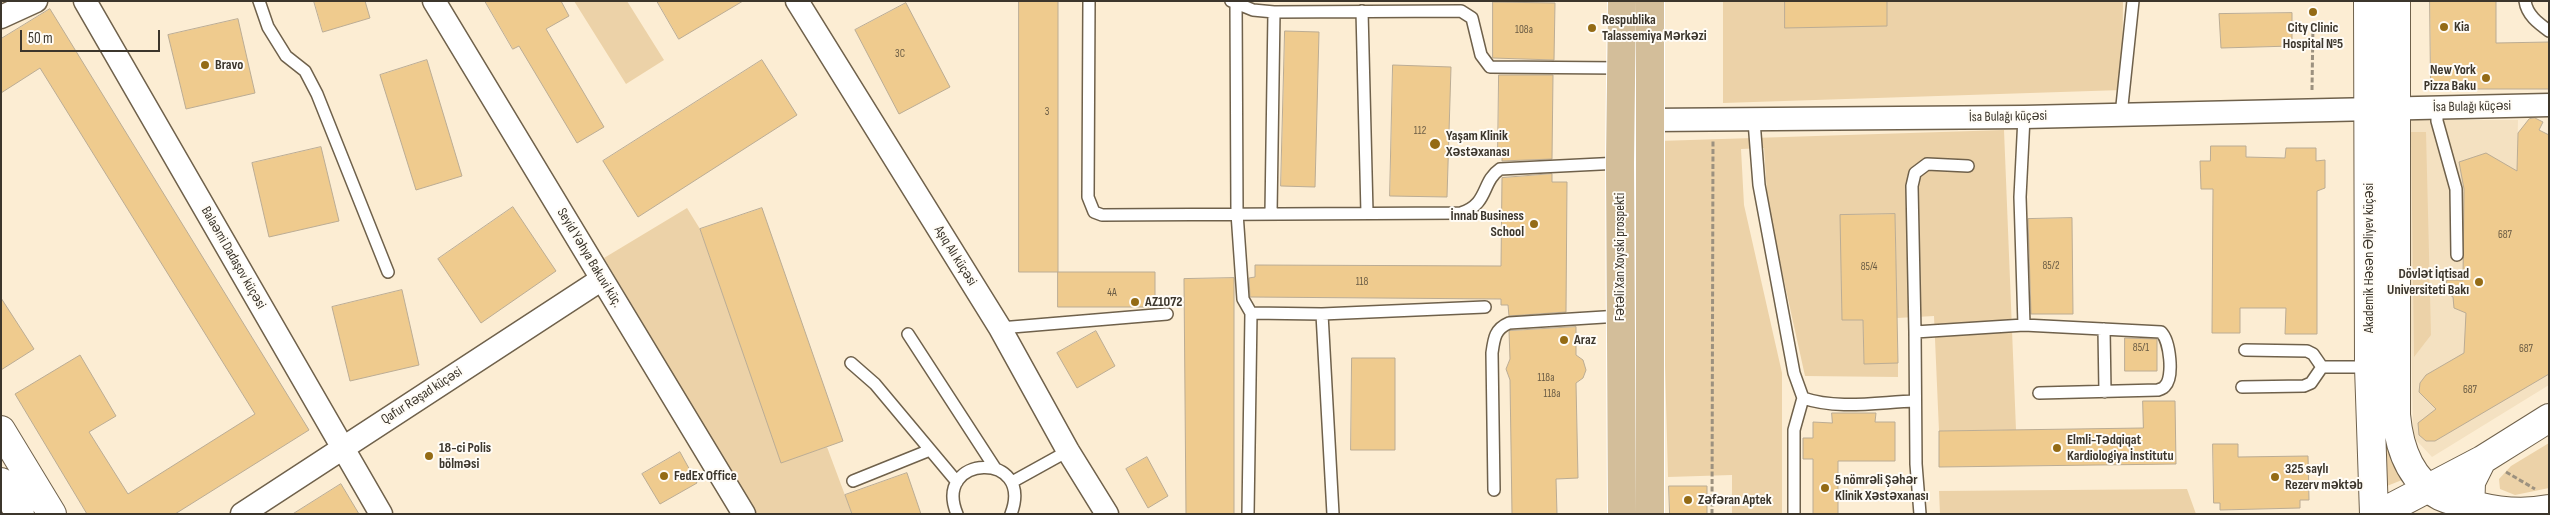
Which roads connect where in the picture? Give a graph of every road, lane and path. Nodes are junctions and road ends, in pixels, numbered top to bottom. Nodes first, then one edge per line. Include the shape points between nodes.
1 (36, 1) edge
2 (86, 1) edge
3 (259, 1) edge
4 (434, 1) edge
5 (797, 1) edge
6 (1089, 1) edge
7 (1650, 1) edge
8 (2132, 1) edge
9 (2368, 1) edge
10 (2396, 1) edge
11 (2525, 1) edge
12 (1235, 2) edge
13 (1619, 4) edge
14 (1362, 11) junction
15 (1274, 12) junction
16 (1, 17) edge
17 (2313, 22) dead end
18 (2549, 31) edge
19 (1621, 68) junction
20 (2312, 90) dead end
21 (2549, 105) edge
22 (2437, 108) junction
23 (2396, 109) junction
24 (2368, 110) junction
25 (2121, 115) junction
26 (2024, 117) junction
27 (1649, 120) junction
28 (1714, 120) junction
29 (1754, 120) junction
30 (1620, 163) junction
31 (1968, 166) dead end
32 (1236, 213) junction
33 (1271, 213) junction
34 (1367, 213) junction
35 (2458, 255) dead end
36 (388, 272) dead end
37 (602, 279) junction
38 (1484, 307) dead end
39 (1251, 313) junction
40 (1167, 314) dead end
41 (1322, 314) junction
42 (1620, 316) junction
43 (2024, 325) junction
44 (1000, 328) junction
45 (2104, 329) junction
46 (1915, 332) junction
47 (908, 334) dead end
48 (2245, 350) dead end
49 (851, 363) dead end
50 (2322, 367) junction
51 (2369, 367) junction
52 (2242, 387) dead end
53 (2105, 392) junction
54 (2039, 393) dead end
55 (1804, 398) junction
56 (1915, 401) junction
57 (2549, 418) edge
58 (1, 430) edge
59 (343, 448) junction
60 (930, 450) junction
61 (1068, 451) junction
62 (2493, 466) junction
63 (995, 468) junction
64 (853, 481) dead end
65 (1, 482) edge
66 (957, 482) junction
67 (1012, 482) junction
68 (1494, 490) dead end
69 (2435, 492) junction
70 (2544, 500) edge
71 (2395, 507) edge
72 (1016, 510) edge
73 (2469, 511) edge
74 (20, 514) edge
75 (52, 514) edge
76 (242, 514) edge
77 (381, 514) edge
78 (744, 514) edge
79 (957, 514) edge
80 (1107, 514) edge
81 (1248, 514) edge
82 (1333, 514) edge
83 (1622, 514) edge
84 (1650, 514) edge
85 (1712, 514) edge
86 (1794, 514) edge
87 (1920, 514) edge
88 (2374, 514) edge
89 (2379, 514) edge

1 - 16 street
2 - 59 street, Balaəmi Dadaşov küçəsi
3 - 36 lane via 286,56 305,71 317,94
4 - 37 street, Seyid Yəhya Bakuvi küç.
5 - 44 street, Aşıq Alı küçəsi
6 - 32 lane via 1088,197 1094,212 1102,215
7 - 27 main road, Fətəli Xan Xoyski prospekti
8 - 25 lane
9 - 24 main road, Akademik Həsən Əliyev küçəsi
10 - 23 main road, Akademik Həsən Əliyev küçəsi
11 - 18 lane via 2526,9 2537,23
12 - 15 lane via 1253,10
12 - 32 lane
13 - 19 main road, Fətəli Xan Xoyski prospekti
14 - 15 lane
14 - 19 lane via 1468,13 1481,55 1490,67
14 - 34 lane
15 - 33 lane
17 - 20 path
19 - 30 main road, Fətəli Xan Xoyski prospekti
21 - 22 street, İsa Bulağı küçəsi
22 - 23 street, İsa Bulağı küçəsi
22 - 35 lane via 2437,121 2456,188
23 - 24 street, İsa Bulağı küçəsi
23 - 69 main road, Akademik Həsən Əliyev küçəsi via 2396,416 2405,456 2414,473
24 - 25 street, İsa Bulağı küçəsi
24 - 51 main road, Akademik Həsən Əliyev küçəsi
25 - 26 street, İsa Bulağı küçəsi
26 - 29 street, İsa Bulağı küçəsi
26 - 43 lane via 2020,196
27 - 28 street, İsa Bulağı küçəsi
27 - 84 main road, Fətəli Xan Xoyski prospekti
28 - 29 street, İsa Bulağı küçəsi
28 - 85 path
29 - 55 lane via 1759,185 1794,373
30 - 34 lane via 1500,170 1494,174 1481,201 1472,210 1461,213
30 - 42 main road, Fətəli Xan Xoyski prospekti
31 - 46 lane via 1927,164 1915,173 1912,186
32 - 33 lane
32 - 39 lane via 1243,299
33 - 34 lane
37 - 59 street, Qafur Rəşad küçəsi
37 - 78 street, Seyid Yəhya Bakuvi küç.
38 - 41 lane
39 - 41 lane
39 - 81 lane
40 - 44 lane
41 - 82 lane
42 - 68 lane via 1510,323 1499,328 1492,353
42 - 83 main road, Fətəli Xan Xoyski prospekti
43 - 45 lane
43 - 46 lane
44 - 61 street, Aşıq Alı küçəsi
45 - 53 lane
45 - 53 lane via 2161,332 2170,349 2165,386 2158,390
46 - 56 lane
47 - 63 lane
48 - 50 lane via 2307,351
49 - 60 lane via 876,384
50 - 51 lane
50 - 52 lane via 2311,383 2304,386
51 - 88 main road, Akademik Həsən Əliyev küçəsi
53 - 54 lane
55 - 56 lane via 1818,403 1843,404
55 - 86 lane via 1794,430
56 - 87 lane
57 - 62 main road
58 - 75 main road
59 - 76 street, Qafur Rəşad küçəsi
59 - 77 street, Balaəmi Dadaşov küçəsi
60 - 64 lane
60 - 66 lane
61 - 67 lane
61 - 80 street, Aşıq Alı küçəsi
62 - 69 main road
62 - 70 path
62 - 73 main road via 2471,482
63 - 66 lane via 973,468
63 - 67 lane
65 - 74 main road
66 - 79 lane via 953,492
67 - 72 lane
69 - 71 main road via 2415,496
69 - 73 main road
70 - 73 main road via 2519,512
71 - 89 main road

